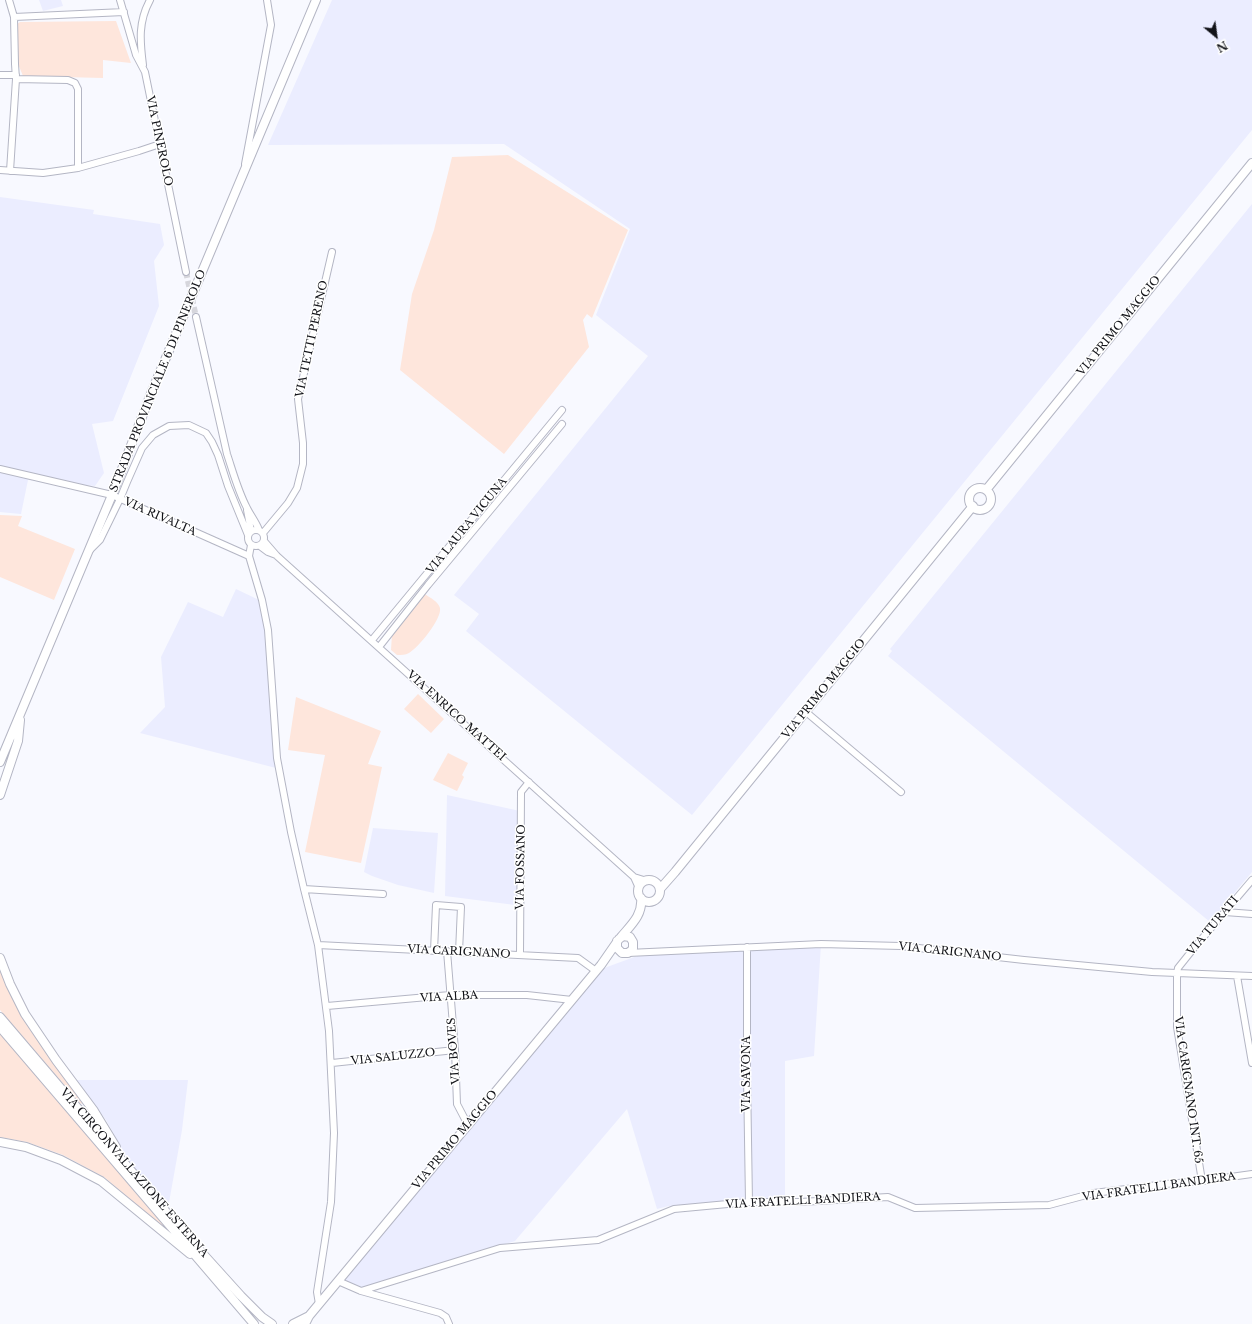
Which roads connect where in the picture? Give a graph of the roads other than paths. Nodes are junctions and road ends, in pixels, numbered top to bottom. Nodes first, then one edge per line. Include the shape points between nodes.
1 (9, 0) edge
2 (120, 0) edge
3 (150, 0) edge
4 (267, 0) edge
5 (316, 0) edge
6 (124, 12) junction
7 (14, 17) junction
8 (145, 72) junction
9 (0, 75) edge
10 (16, 77) junction
11 (160, 144) junction
12 (1252, 163) edge
13 (78, 168) junction
14 (0, 170) edge
15 (10, 171) junction
16 (242, 174) junction
17 (332, 252) dead end
18 (186, 272) tunnel mouth
19 (196, 317) tunnel mouth
20 (562, 410) dead end
21 (562, 424) dead end
22 (0, 469) edge
23 (126, 482) junction
24 (986, 490) junction
25 (112, 495) junction
26 (120, 499) junction
27 (973, 506) junction
28 (247, 509) junction
29 (261, 532) junction
30 (250, 533) junction
31 (264, 541) junction
32 (255, 546) junction
33 (86, 554) junction
34 (277, 556) junction
35 (250, 559) junction
36 (372, 640) junction
37 (379, 647) junction
38 (21, 711) junction
39 (806, 712) junction
40 (0, 762) edge
41 (528, 782) junction
42 (901, 792) dead end
43 (0, 795) edge
44 (675, 872) junction
45 (634, 877) junction
46 (1252, 880) edge
47 (651, 882) junction
48 (639, 888) junction
49 (304, 889) junction
50 (660, 889) junction
51 (383, 894) dead end
52 (641, 898) junction
53 (651, 902) junction
54 (1225, 912) junction
55 (1252, 914) edge
56 (619, 939) junction
57 (633, 940) junction
58 (318, 945) junction
59 (747, 947) junction
60 (434, 950) junction
61 (447, 951) junction
62 (459, 952) junction
63 (648, 952) junction
64 (625, 953) junction
65 (520, 955) junction
66 (0, 958) edge
67 (599, 968) junction
68 (1177, 974) junction
69 (1237, 976) junction
70 (1252, 976) edge
71 (450, 995) junction
72 (572, 1000) junction
73 (327, 1006) junction
74 (0, 1017) edge
75 (0, 1027) edge
76 (455, 1050) junction
77 (1252, 1059) edge
78 (332, 1063) junction
79 (468, 1125) junction
80 (0, 1142) edge
81 (130, 1170) junction
82 (1252, 1174) edge
83 (1202, 1182) junction
84 (749, 1202) junction
85 (203, 1259) junction
86 (338, 1281) junction
87 (361, 1291) junction
88 (319, 1304) junction
89 (309, 1316) junction
90 (254, 1324) edge
91 (272, 1324) edge
92 (293, 1324) edge
93 (305, 1324) edge
94 (449, 1324) edge

1 - 7 street
2 - 6 street, VIA PINEROLO
3 - 8 street via 142,17 140,29
4 - 16 street via 271,25
5 - 16 main road, STRADA PROVINCIALE 6 DI PINEROLO
6 - 7 street
6 - 8 street, VIA PINEROLO via 136,55
7 - 10 street
8 - 11 street, VIA PINEROLO
9 - 10 street
10 - 13 street via 68,80 75,83 78,89
10 - 15 street
11 - 13 street
11 - 18 street, VIA PINEROLO
12 - 24 main road, VIA PRIMO MAGGIO
13 - 15 street via 43,173
14 - 15 street
16 - 25 main road, STRADA PROVINCIALE 6 DI PINEROLO
17 - 29 street, VIA TETTI PERENO via 298,399 303,464 297,488 288,503
19 - 28 street via 227,454
20 - 36 street, VIA LAURA VICUNA
21 - 37 street, VIA LAURA VICUNA
22 - 25 street, VIA RIVALTA
23 - 25 street
23 - 26 street
23 - 30 street via 142,448 153,435 169,426 189,425 206,433 212,442
24 - 27 main road via 981,488 973,491 969,498
24 - 27 main road via 990,495 990,502 986,508 979,509
25 - 26 street, VIA RIVALTA
25 - 33 main road, STRADA PROVINCIALE 6 DI PINEROLO
26 - 33 street via 100,540
26 - 35 street, VIA RIVALTA
27 - 39 main road, VIA PRIMO MAGGIO
28 - 29 street
28 - 30 street
29 - 30 street
29 - 31 street
30 - 32 street via 248,540
31 - 32 street
31 - 34 street, VIA ENRICO MATTEI
32 - 34 street, VIA ENRICO MATTEI
32 - 35 street
33 - 38 main road, STRADA PROVINCIALE 6 DI PINEROLO
34 - 36 street, VIA ENRICO MATTEI
35 - 49 street via 268,630 277,758
36 - 37 street, VIA ENRICO MATTEI
37 - 41 street, VIA ENRICO MATTEI
38 - 40 main road, STRADA PROVINCIALE 6 DI PINEROLO
38 - 43 main road via 18,741
39 - 42 street
39 - 44 main road, VIA PRIMO MAGGIO
41 - 45 street, VIA ENRICO MATTEI
41 - 65 street, VIA FOSSANO via 521,792
44 - 47 main road, VIA PRIMO MAGGIO
44 - 50 main road, VIA PRIMO MAGGIO
45 - 47 street, VIA ENRICO MATTEI
45 - 48 street, VIA ENRICO MATTEI
46 - 54 street, VIA TURATI
47 - 48 main road via 644,882
47 - 50 main road
48 - 52 main road
49 - 51 street
49 - 58 street
50 - 53 main road via 659,896
52 - 53 main road
52 - 56 main road, VIA PRIMO MAGGIO via 641,911
53 - 57 main road via 634,931
54 - 55 street
54 - 68 street, VIA TURATI via 1178,969
56 - 57 main road via 628,936
56 - 64 main road via 617,948
56 - 67 main road, VIA PRIMO MAGGIO
57 - 63 street
57 - 64 main road via 632,951
58 - 60 street, VIA CARIGNANO
58 - 73 street
59 - 63 street, VIA CARIGNANO
59 - 68 street, VIA CARIGNANO via 821,944 901,946
59 - 84 street, VIA SAVONA
60 - 61 street, VIA CARIGNANO
60 - 62 street via 436,905 461,907
61 - 62 street, VIA CARIGNANO
61 - 71 street, VIA BOVES
62 - 65 street, VIA CARIGNANO
63 - 64 street, VIA CARIGNANO
64 - 67 main road, VIA PRIMO MAGGIO
65 - 67 street, VIA CARIGNANO via 578,958
66 - 81 main road via 25,1014 94,1111
67 - 72 main road, VIA PRIMO MAGGIO
68 - 69 street, VIA CARIGNANO
68 - 83 street, VIA CARIGNANO INT. 65 via 1177,1027
69 - 70 street, VIA CARIGNANO
69 - 77 street
71 - 72 street, VIA ALBA via 527,995
71 - 73 street, VIA ALBA
71 - 76 street, VIA BOVES
72 - 79 main road, VIA PRIMO MAGGIO
73 - 78 street
74 - 81 main road, VIA CIRCONVALLAZIONE ESTERNA
75 - 85 main road, VIA CIRCONVALLAZIONE ESTERNA
76 - 78 street, VIA SALUZZO
76 - 79 street, VIA BOVES via 457,1104
78 - 88 street via 334,1133 331,1202 317,1292
79 - 86 main road, VIA PRIMO MAGGIO
80 - 85 main road via 26,1147 61,1160 101,1181 176,1244
81 - 85 main road, VIA CIRCONVALLAZIONE ESTERNA
82 - 83 street, VIA FRATELLI BANDIERA
83 - 84 street, VIA FRATELLI BANDIERA via 1094,1193 1049,1205 915,1208 888,1197
84 - 87 street, VIA FRATELLI BANDIERA via 674,1209 598,1240 500,1248
85 - 90 main road, VIA CIRCONVALLAZIONE ESTERNA
85 - 91 main road, VIA CIRCONVALLAZIONE ESTERNA
86 - 87 street
86 - 88 main road, VIA PRIMO MAGGIO
87 - 94 street via 440,1313
88 - 89 main road, VIA PRIMO MAGGIO
89 - 92 main road, VIA PRIMO MAGGIO
89 - 93 main road, VIA PRIMO MAGGIO

